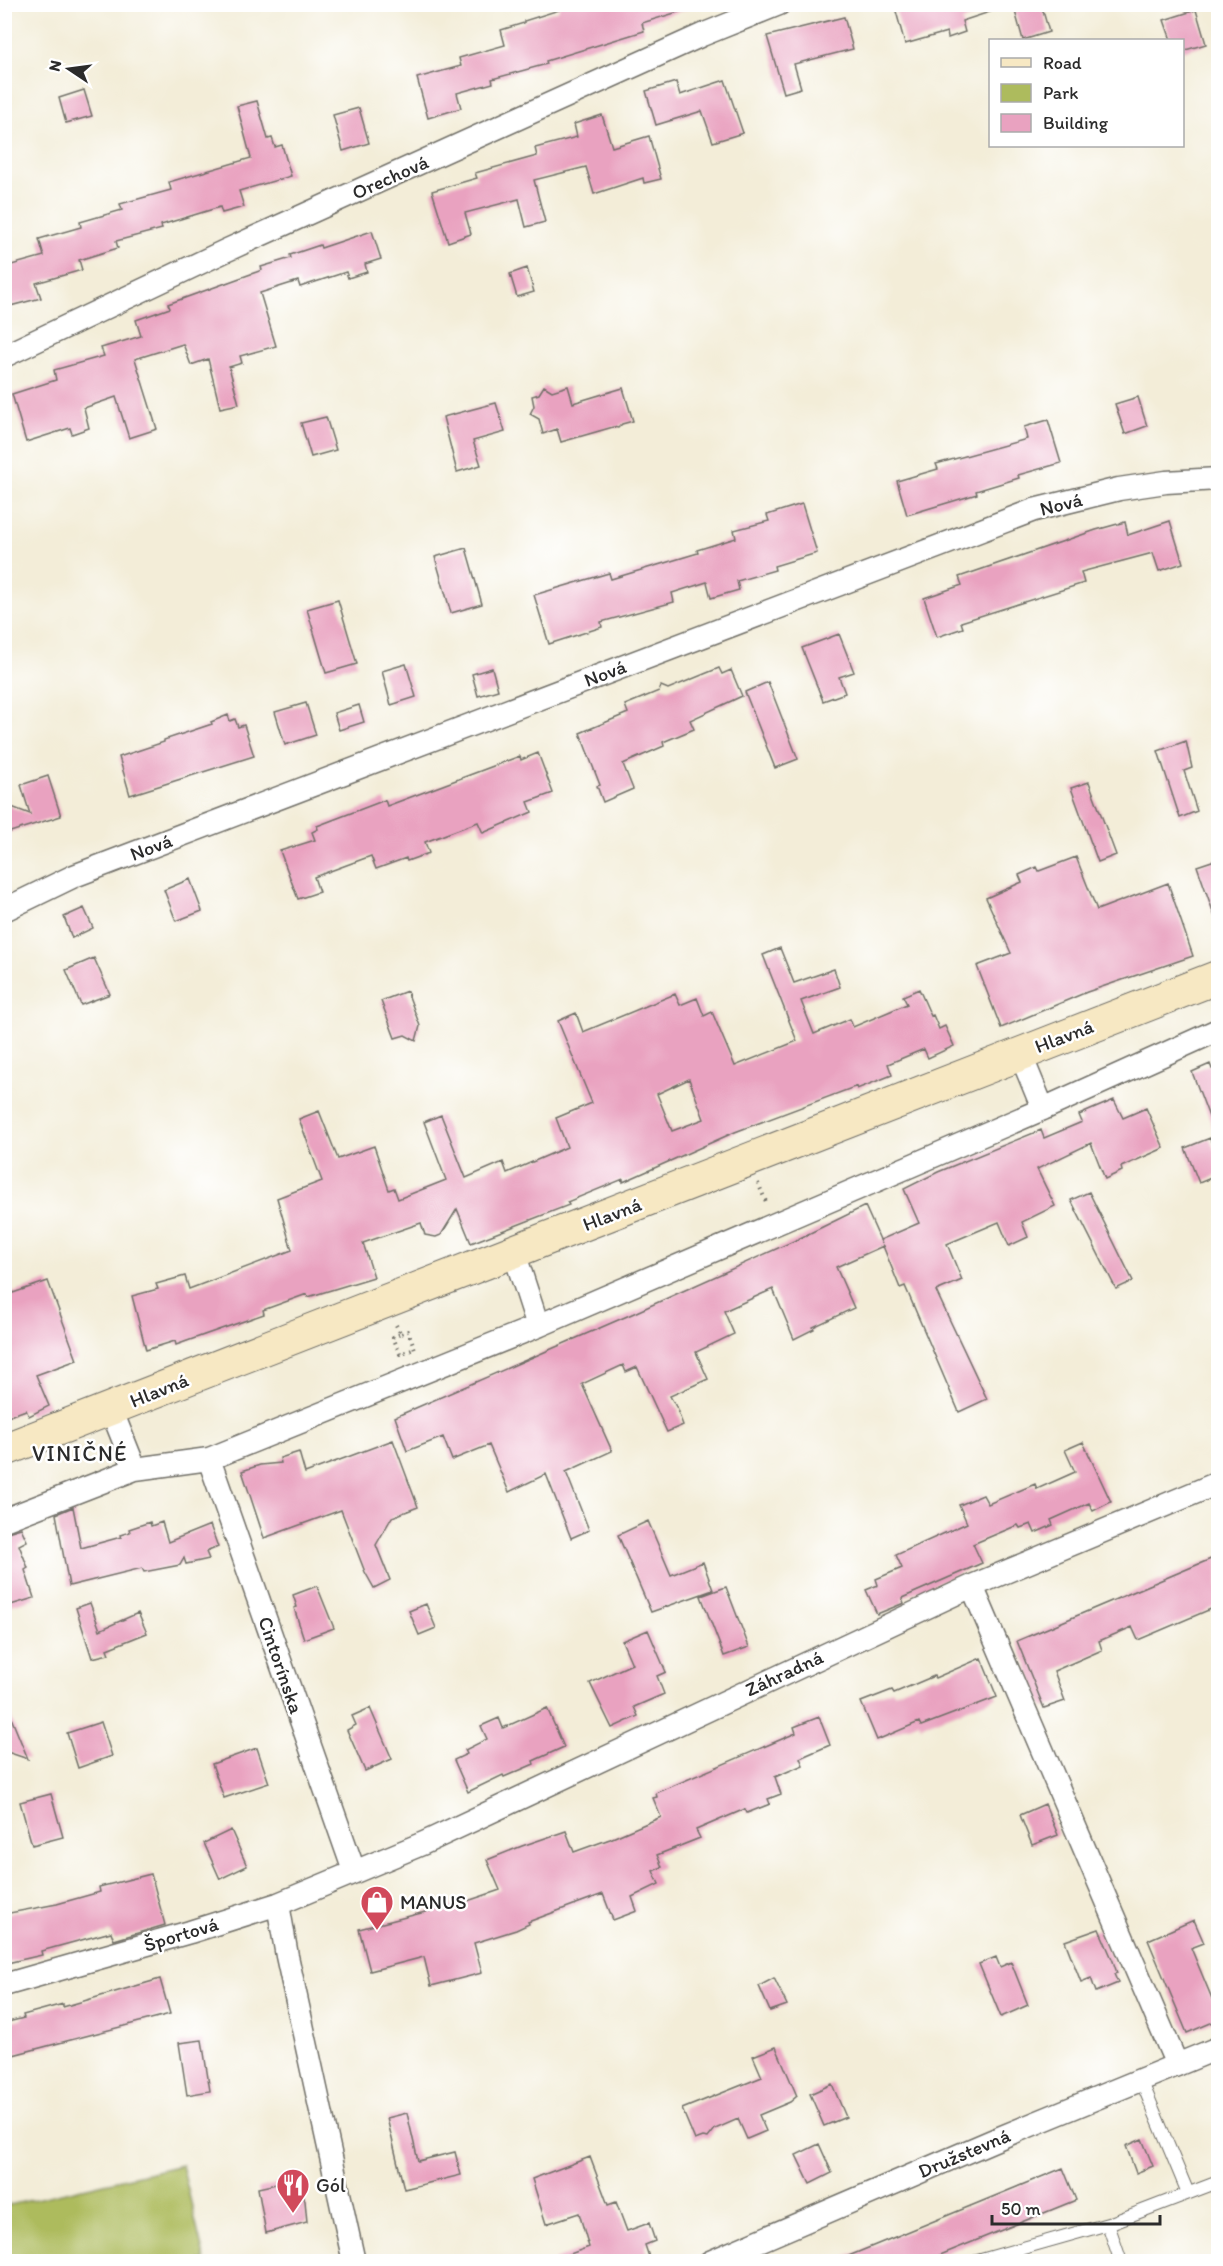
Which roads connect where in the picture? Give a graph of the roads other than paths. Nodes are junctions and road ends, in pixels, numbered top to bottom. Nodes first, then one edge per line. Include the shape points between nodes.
1 (779, 4) edge
2 (4, 356) edge
3 (1218, 479) edge
4 (4, 910) edge
5 (1218, 977) edge
6 (1218, 1030) edge
7 (1020, 1053) junction
8 (1043, 1109) junction
9 (514, 1252) junction
10 (538, 1326) junction
11 (111, 1409) junction
12 (4, 1450) edge
13 (209, 1459) junction
14 (135, 1469) junction
15 (1218, 1483) edge
16 (4, 1520) edge
17 (972, 1586) junction
18 (354, 1871) junction
19 (278, 1904) junction
20 (4, 1985) edge
21 (1218, 2048) edge
22 (1177, 2065) junction
23 (1141, 2080) junction
24 (1218, 2182) edge
25 (1188, 2193) junction
26 (1107, 2224) junction
27 (354, 2262) edge
28 (710, 2262) edge
29 (974, 2262) edge
30 (1121, 2262) edge

1 - 2 street, Orechová via 235,246
3 - 4 street, Nová via 1131,487 1034,510 85,872
5 - 7 main road, Hlavná
6 - 8 street
7 - 8 street
7 - 9 main road, Hlavná
8 - 10 street
9 - 10 street
9 - 11 main road, Hlavná
10 - 13 street
11 - 12 main road, Hlavná
11 - 14 street
13 - 14 street
13 - 18 street, Cintorínska
14 - 16 street
15 - 17 street, Záhradná
17 - 18 street, Záhradná via 424,1843
17 - 22 street
18 - 19 street, Športová
19 - 20 street, Športová
19 - 27 street
21 - 22 street, Družstevná
22 - 23 street, Družstevná
23 - 25 lane
23 - 28 street, Družstevná
24 - 25 lane
25 - 26 lane
26 - 29 lane
26 - 30 lane

